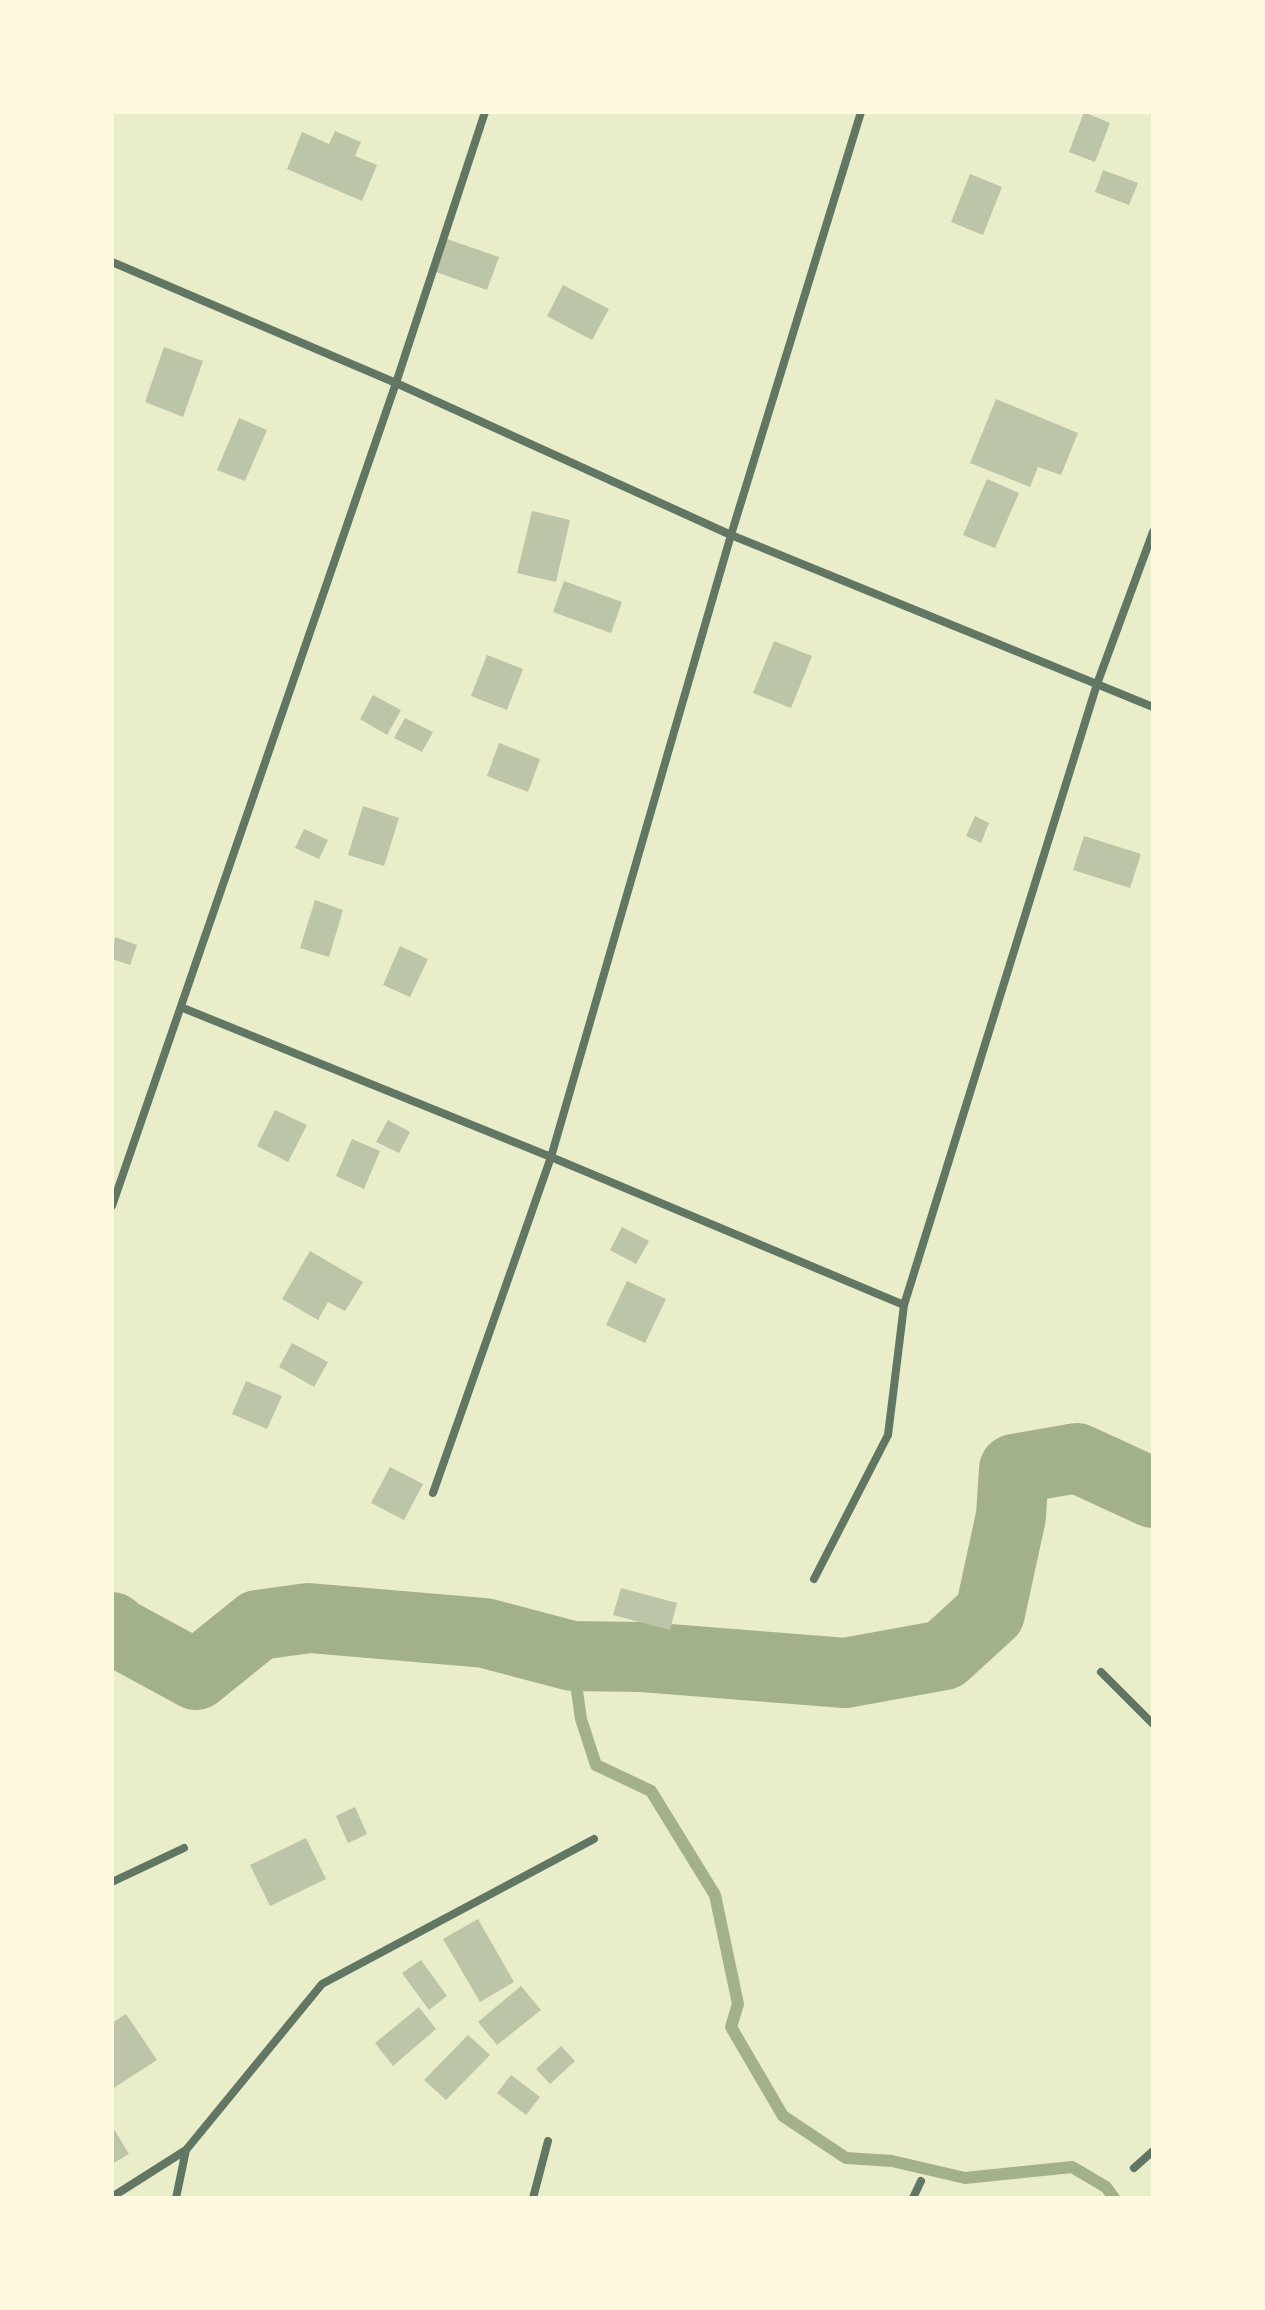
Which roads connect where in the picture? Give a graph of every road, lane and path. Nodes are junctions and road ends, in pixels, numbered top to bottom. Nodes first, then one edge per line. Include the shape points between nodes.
1 (485, 112) edge
2 (861, 112) edge
3 (112, 262) edge
4 (396, 383) junction
5 (1153, 532) edge
6 (731, 535) junction
7 (1097, 684) junction
8 (1153, 707) edge
9 (183, 1008) junction
10 (551, 1157) junction
11 (112, 1206) edge
12 (904, 1305) junction
13 (433, 1493) dead end
14 (814, 1579) dead end
15 (1101, 1672) dead end
16 (1153, 1724) edge
17 (594, 1839) dead end
18 (184, 1848) dead end
19 (112, 1882) edge
20 (548, 2141) dead end
21 (186, 2150) junction
22 (1153, 2151) edge
23 (1134, 2168) dead end
24 (921, 2181) dead end
25 (112, 2197) edge
26 (176, 2198) edge
27 (533, 2198) edge
28 (913, 2198) edge

1 - 4 street
2 - 6 street
3 - 4 street
4 - 6 street
4 - 9 street
5 - 7 street
6 - 7 street
6 - 10 street
7 - 8 street
7 - 12 street
9 - 10 street
9 - 11 street
10 - 12 street
10 - 13 street
12 - 14 street via 888,1435
15 - 16 street
17 - 21 street via 322,1984
18 - 19 street
20 - 27 street
21 - 25 street
21 - 26 street
22 - 23 street
24 - 28 street

